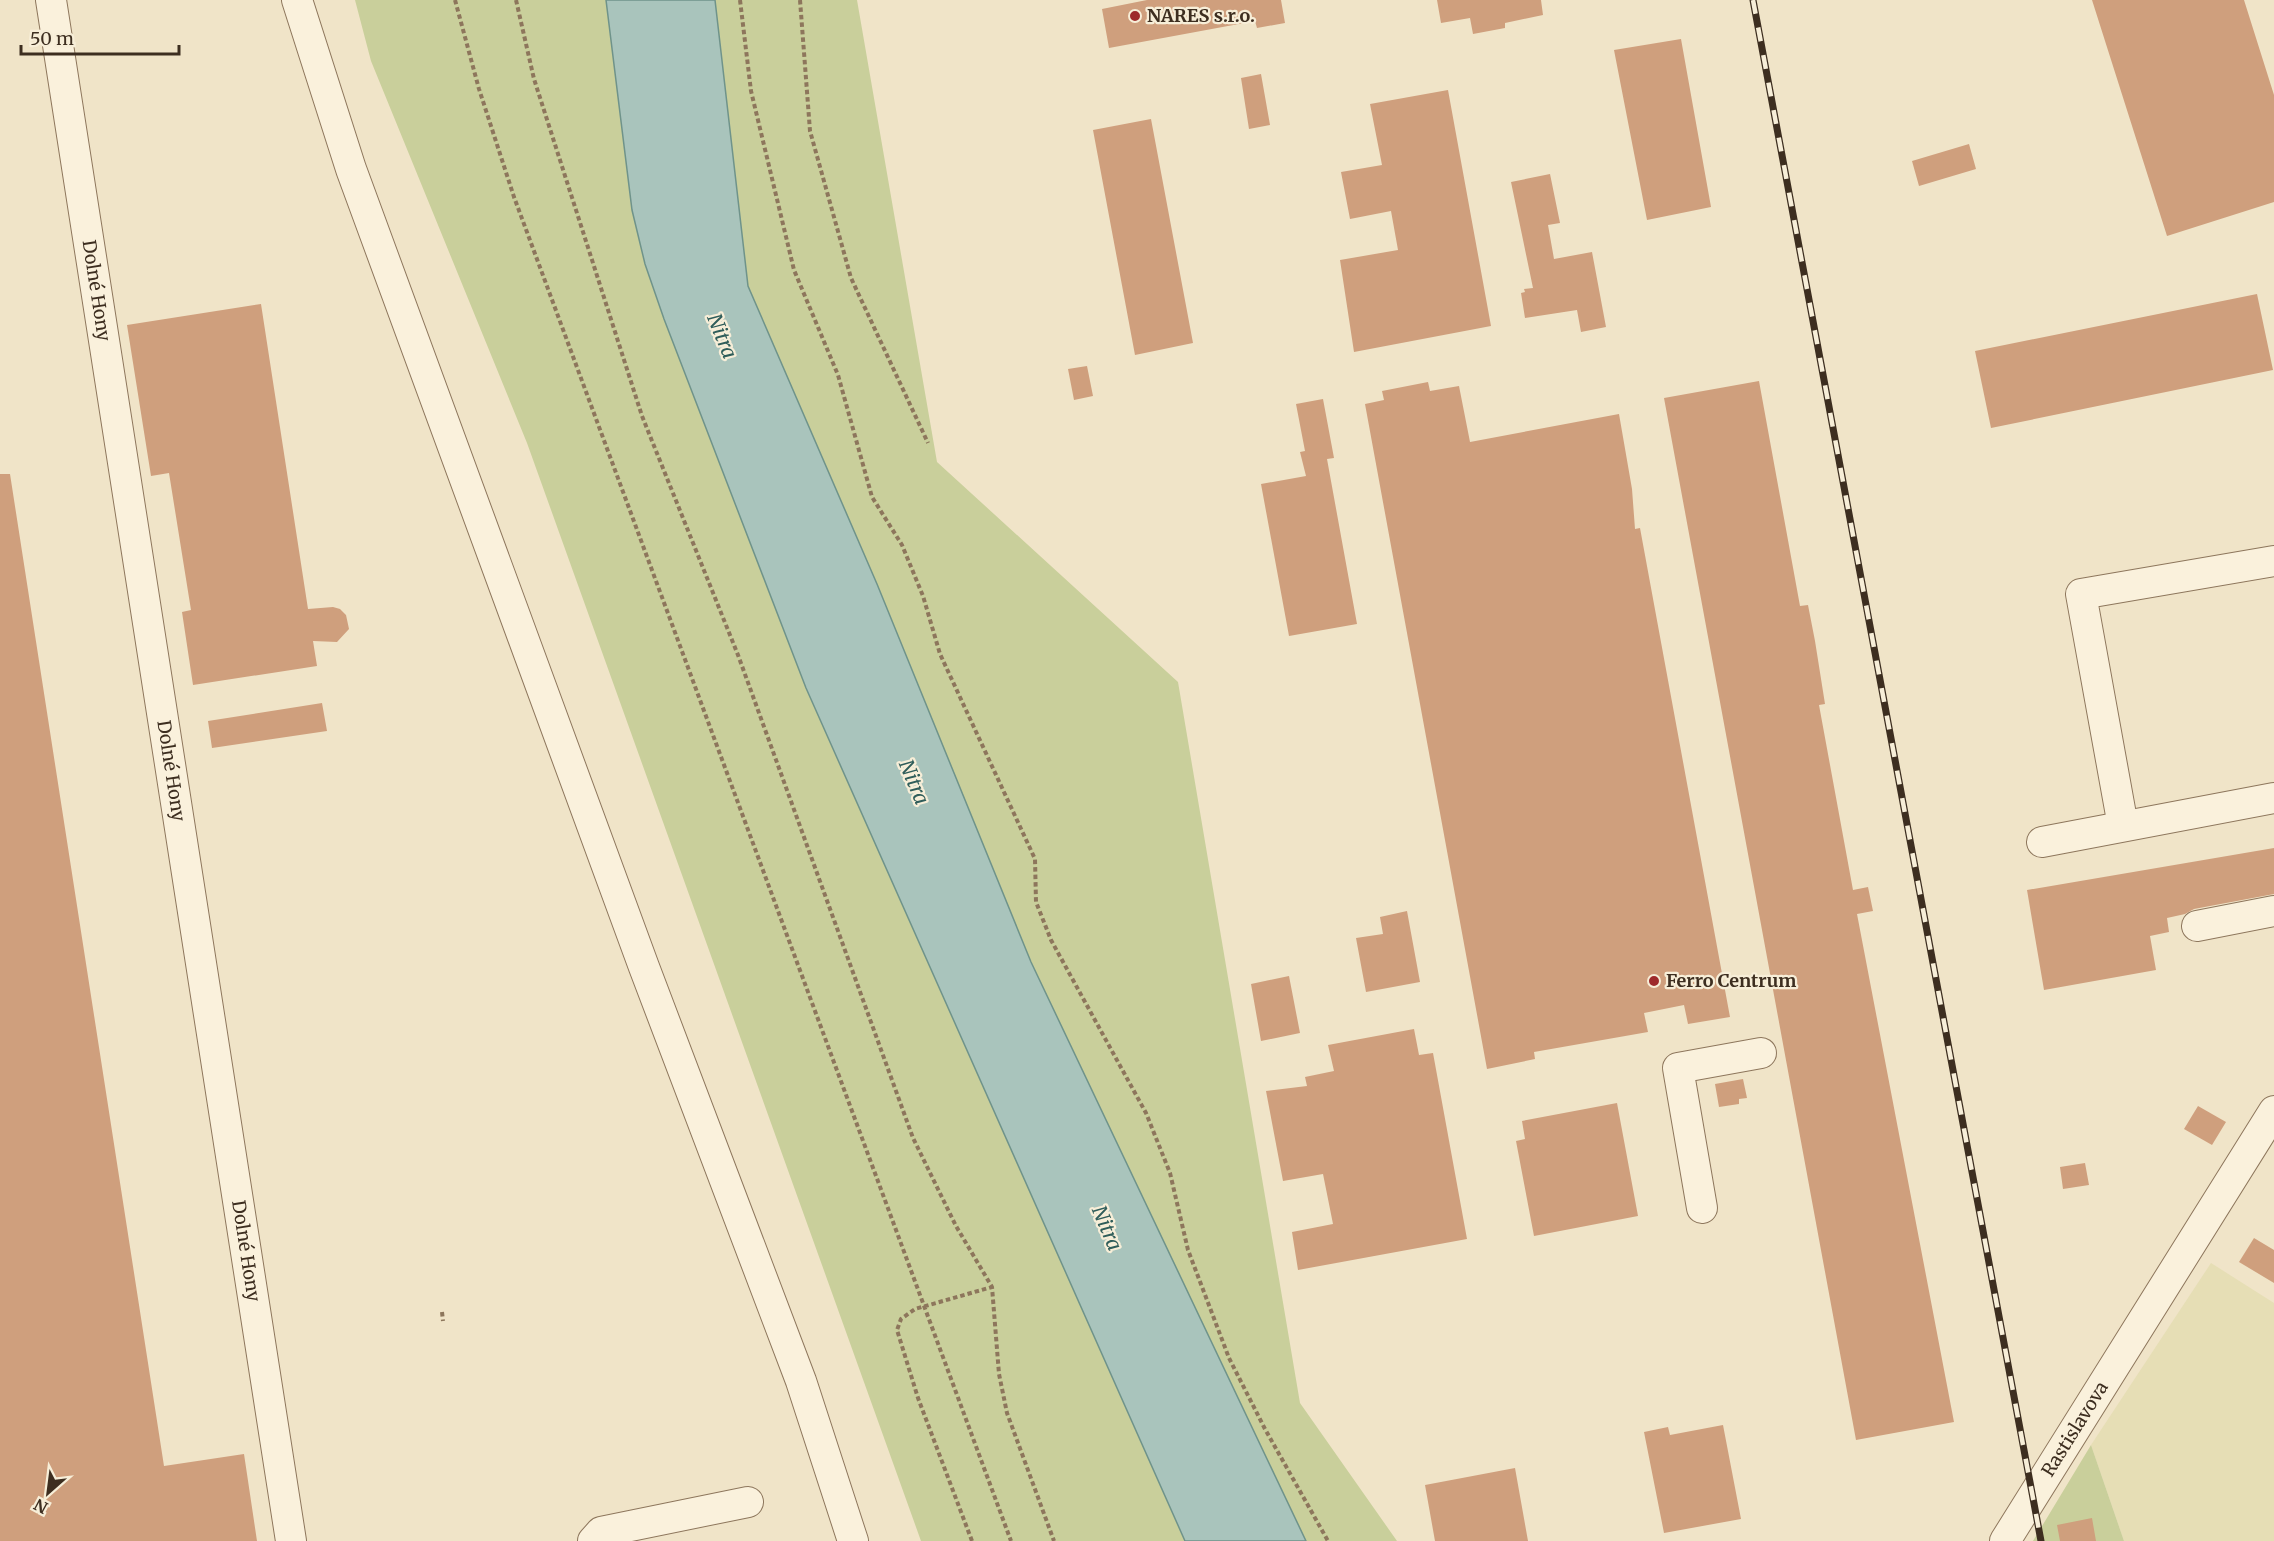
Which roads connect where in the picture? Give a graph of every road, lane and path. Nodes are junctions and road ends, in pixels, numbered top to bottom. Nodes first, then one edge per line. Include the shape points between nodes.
1 (51, 0) edge
2 (297, 0) edge
3 (455, 0) edge
4 (516, 0) edge
5 (740, 0) edge
6 (800, 0) edge
7 (928, 443) dead end
8 (2274, 561) edge
9 (2274, 798) edge
10 (2123, 826) junction
11 (2042, 842) dead end
12 (2274, 911) edge
13 (2197, 926) dead end
14 (1761, 1053) dead end
15 (2274, 1111) edge
16 (1702, 1208) dead end
17 (992, 1287) junction
18 (924, 1307) junction
19 (442, 1312) dead end
20 (443, 1321) dead end
21 (748, 1502) dead end
22 (291, 1541) edge
23 (593, 1541) edge
24 (853, 1541) edge
25 (972, 1541) edge
26 (1011, 1541) edge
27 (1054, 1541) edge
28 (1328, 1541) edge
29 (2005, 1541) edge

1 - 22 street, Dolné Hony
2 - 24 street via 351,169 644,968 801,1381
3 - 18 path via 478,89 514,197
4 - 17 path via 534,79 642,416 738,655 913,1138 956,1226
5 - 28 path via 751,91 794,270 838,375 872,497 902,545 923,596 940,654 1035,859 1036,902 1051,940 1146,1113 1170,1173 1188,1250 1229,1358
6 - 7 path via 810,130 851,278
8 - 10 street via 2081,594
9 - 10 street
10 - 11 street
12 - 13 street
14 - 16 street via 1678,1068
15 - 29 street, Rastislavova
17 - 18 path
17 - 27 path via 999,1374 1007,1413
18 - 25 path via 901,1319 897,1330 899,1343
18 - 26 path
19 - 20 path
21 - 23 street via 601,1532

